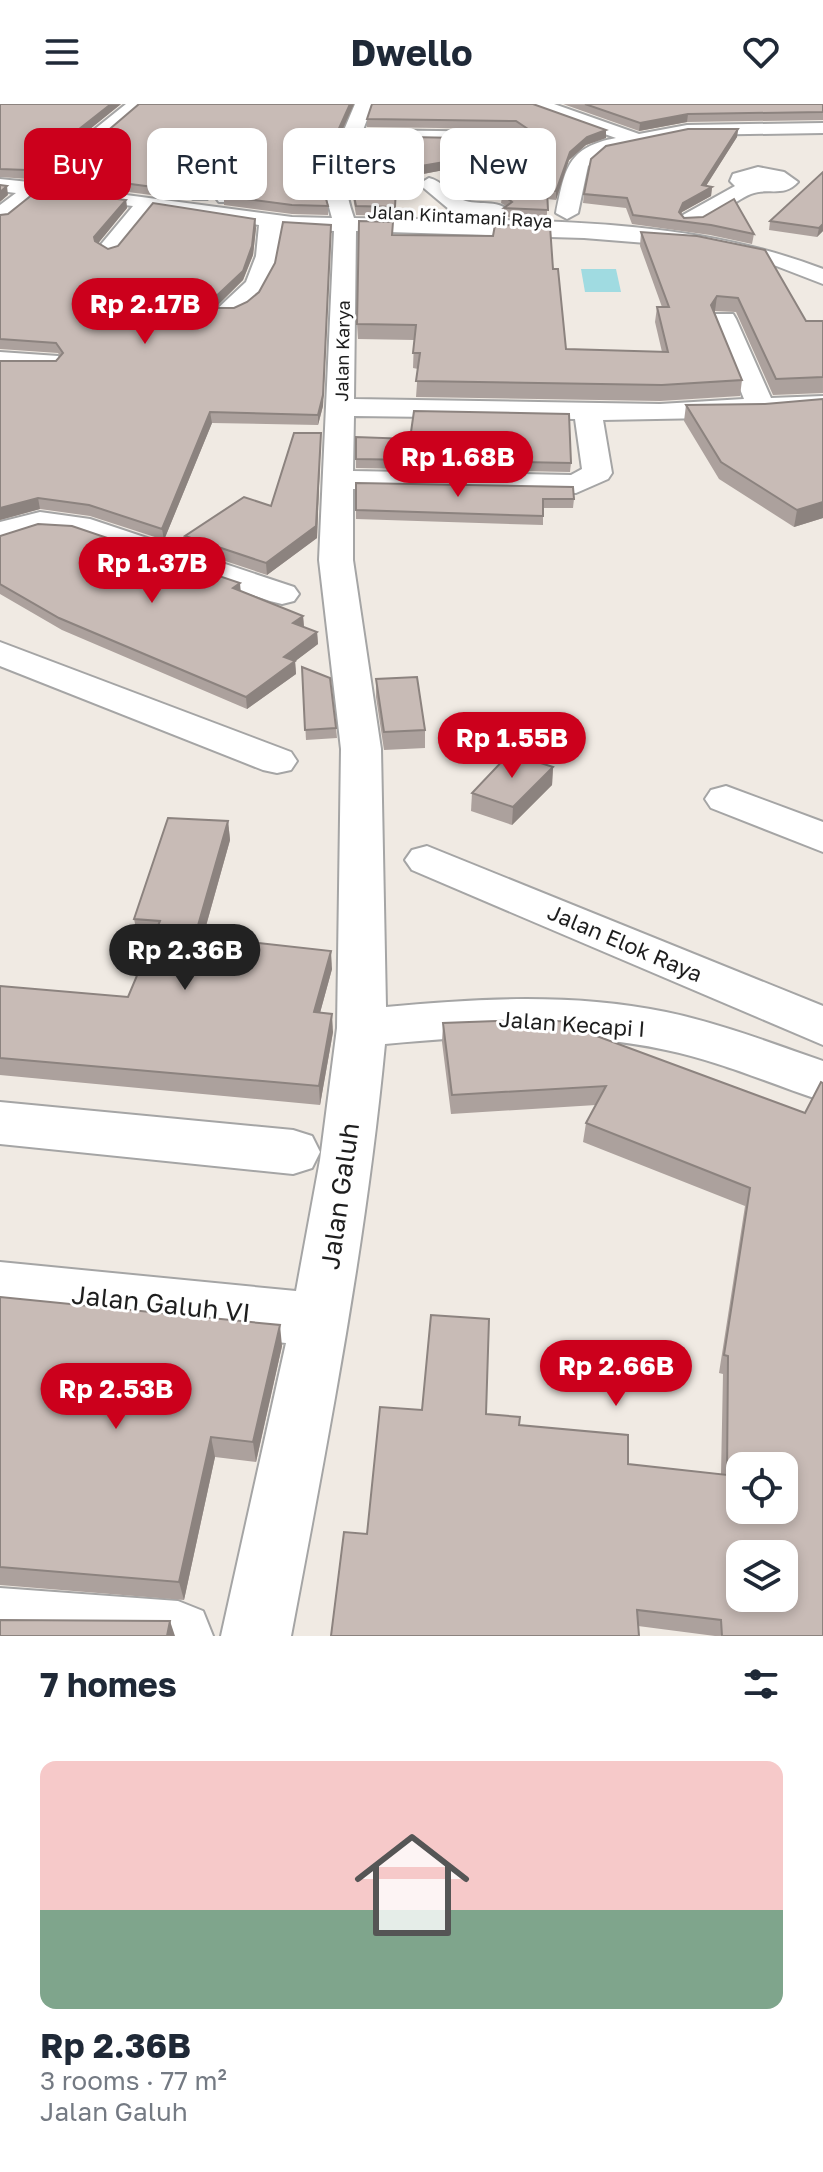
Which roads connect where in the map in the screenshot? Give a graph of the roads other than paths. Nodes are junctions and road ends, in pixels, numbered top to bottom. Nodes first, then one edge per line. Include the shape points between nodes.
1 (137, 104) edge
2 (364, 104) edge
3 (537, 104) edge
4 (107, 128) edge
5 (355, 128) edge
6 (823, 128) edge
7 (634, 138) junction
8 (0, 173) edge
9 (24, 178) edge
10 (24, 183) edge
11 (429, 184) dead end
12 (0, 185) edge
13 (750, 186) dead end
14 (24, 196) edge
15 (131, 199) edge
16 (238, 200) edge
17 (338, 200) edge
18 (148, 202) junction
19 (567, 213) junction
20 (0, 216) edge
21 (344, 218) junction
22 (691, 220) junction
23 (269, 221) junction
24 (734, 226) edge
25 (109, 248) edge
26 (823, 260) edge
27 (823, 277) edge
28 (228, 310) edge
29 (724, 319) edge
30 (0, 360) edge
31 (49, 362) edge
32 (823, 404) edge
33 (342, 407) junction
34 (762, 409) junction
35 (587, 411) junction
36 (339, 480) junction
37 (0, 535) edge
38 (282, 594) dead end
39 (0, 653) edge
40 (361, 749) joint
41 (277, 761) dead end
42 (726, 799) dead end
43 (823, 838) edge
44 (427, 860) dead end
45 (823, 1026) edge
46 (362, 1028) junction
47 (823, 1081) edge
48 (0, 1123) edge
49 (293, 1152) dead end
50 (0, 1288) edge
51 (321, 1320) junction
52 (0, 1623) edge
53 (178, 1636) edge
54 (256, 1636) edge

1 - 4 street
2 - 5 street, Jalan Karya
3 - 7 street
6 - 7 street via 714,128
7 - 19 street via 586,154
8 - 9 street, Jalan Kintamani Raya
10 - 12 street, Jalan Kintamani Raya
11 - 19 street via 457,206
13 - 22 street
14 - 20 street
15 - 18 street, Jalan Kintamani Raya
16 - 21 street, Jalan Kintamani Raya
17 - 21 street, Jalan Karya
18 - 23 street, Jalan Kintamani Raya
18 - 25 street
19 - 22 street
21 - 23 street, Jalan Kintamani Raya
21 - 26 street, Jalan Kintamani Raya via 692,230 762,241
21 - 27 street, Jalan Kintamani Raya via 696,240 767,255
21 - 33 street, Jalan Karya
22 - 24 street
23 - 28 street via 267,254 257,283
29 - 34 street
30 - 31 street
32 - 34 street
33 - 35 street
33 - 36 street, Jalan Karya
34 - 35 street
35 - 36 street via 597,473 576,484
36 - 40 street, Jalan Karya via 336,560
37 - 38 street via 40,522 79,526
39 - 41 street
40 - 46 street, Jalan Galuh
42 - 43 street
44 - 45 street, Jalan Elok Raya
46 - 47 street, Jalan Kecapi I via 478,1018 586,1020 666,1031
46 - 51 street, Jalan Galuh
48 - 49 street
50 - 51 street, Jalan Galuh VI
51 - 54 street, Jalan Galuh
52 - 53 street

